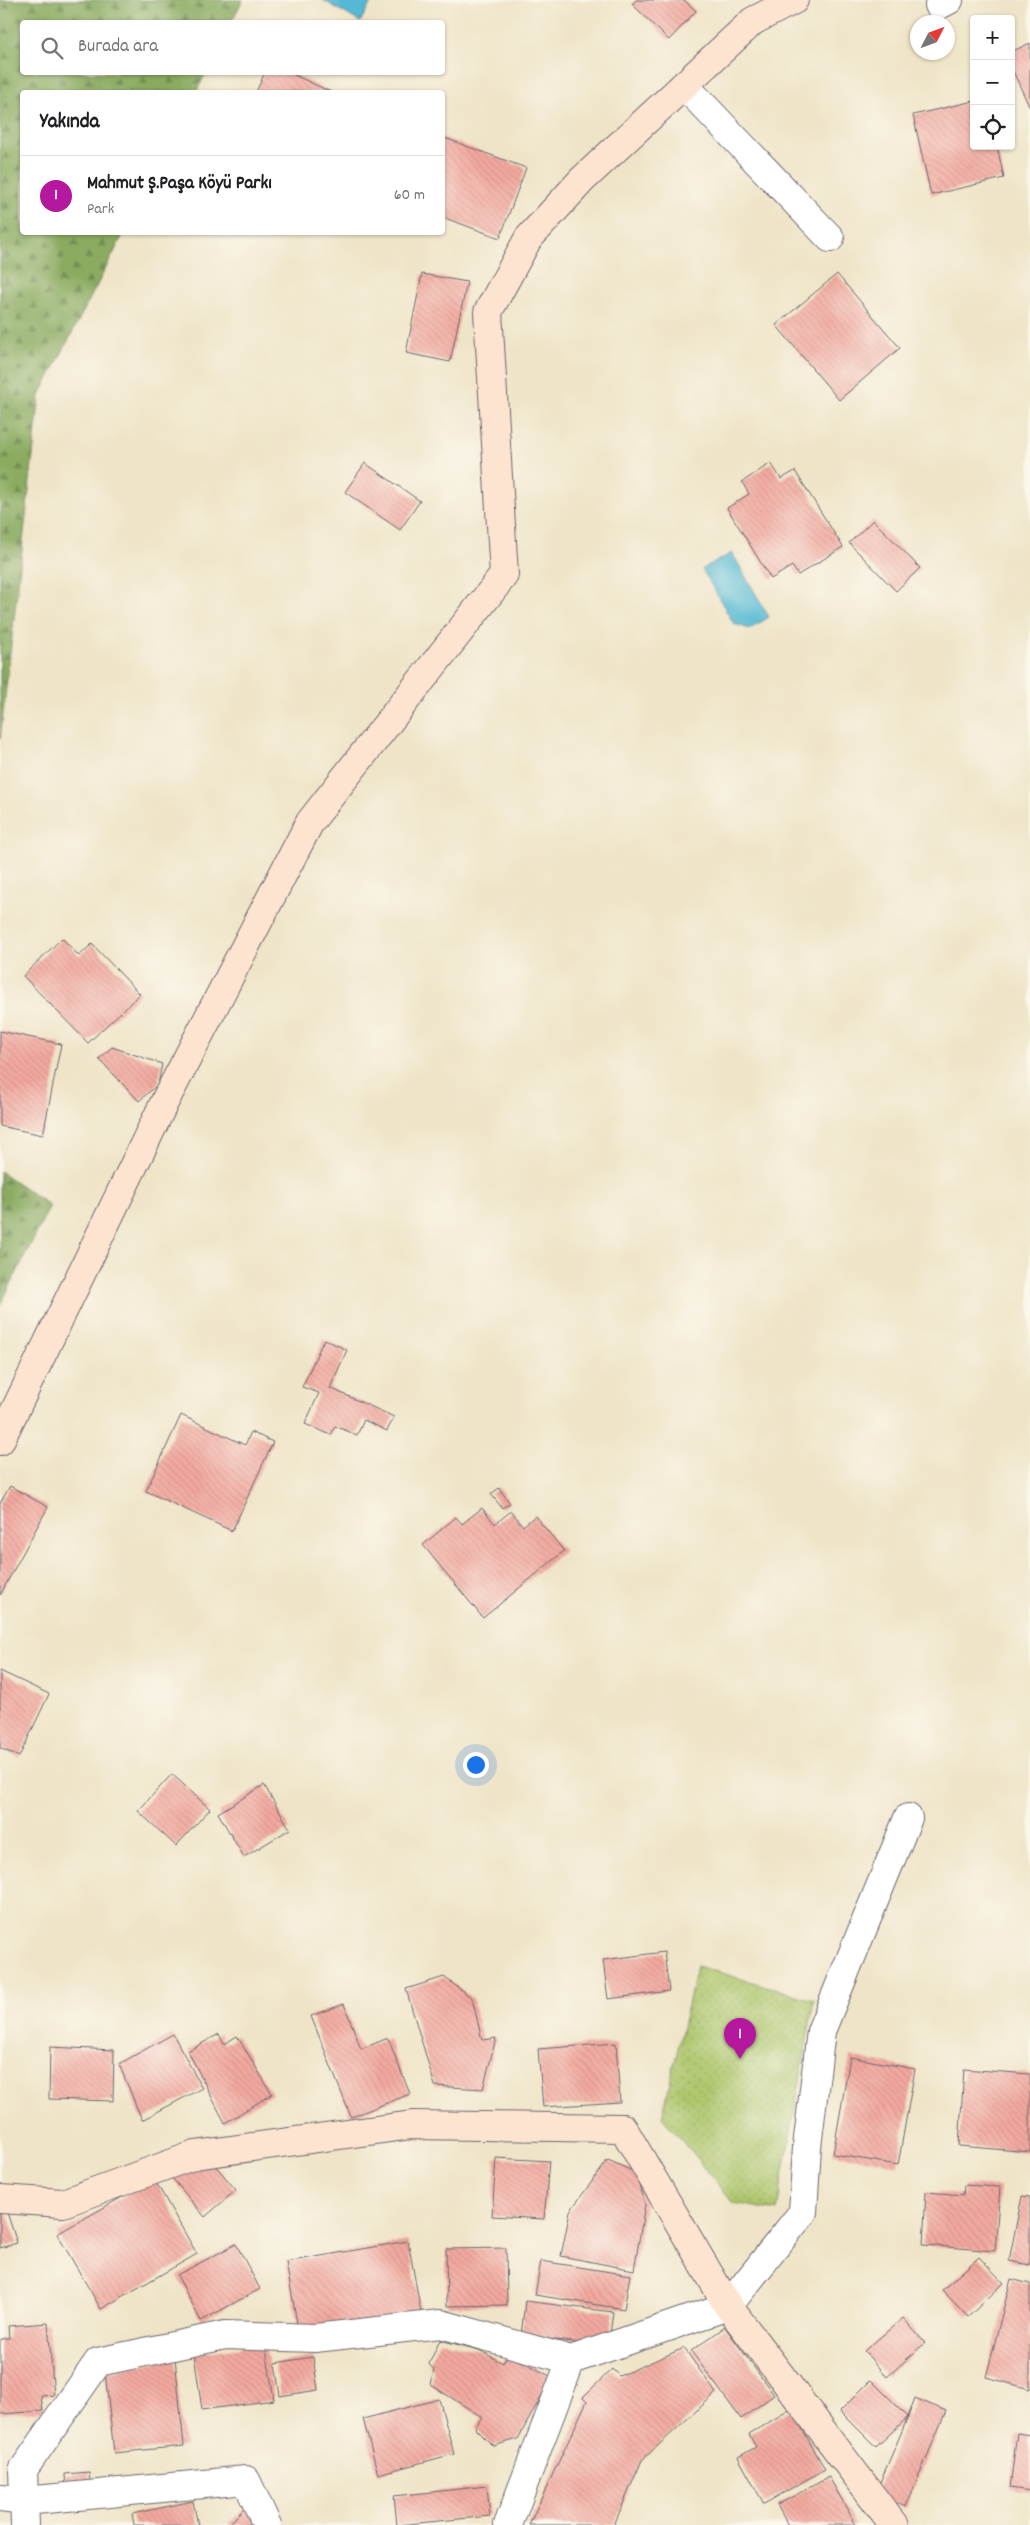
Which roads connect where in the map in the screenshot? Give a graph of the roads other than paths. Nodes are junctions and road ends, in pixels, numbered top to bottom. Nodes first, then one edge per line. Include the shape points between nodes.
1 (794, 0) edge
2 (684, 85) junction
3 (830, 238) dead end
4 (0, 1441) edge
5 (908, 1818) dead end
6 (0, 2199) edge
7 (728, 2306) junction
8 (571, 2360) junction
9 (16, 2508) edge
10 (268, 2525) edge
11 (508, 2525) edge
12 (894, 2525) edge

1 - 2 street via 752,21
2 - 3 street
2 - 4 street via 582,180 528,239 488,312 504,575 310,822 166,1099
5 - 7 street via 821,2031 803,2212
6 - 7 street via 63,2203 195,2155 412,2125 623,2128
7 - 8 street
7 - 12 street
8 - 9 street via 441,2324 315,2338 225,2335 98,2362 23,2470
8 - 11 street
9 - 10 street via 246,2480

